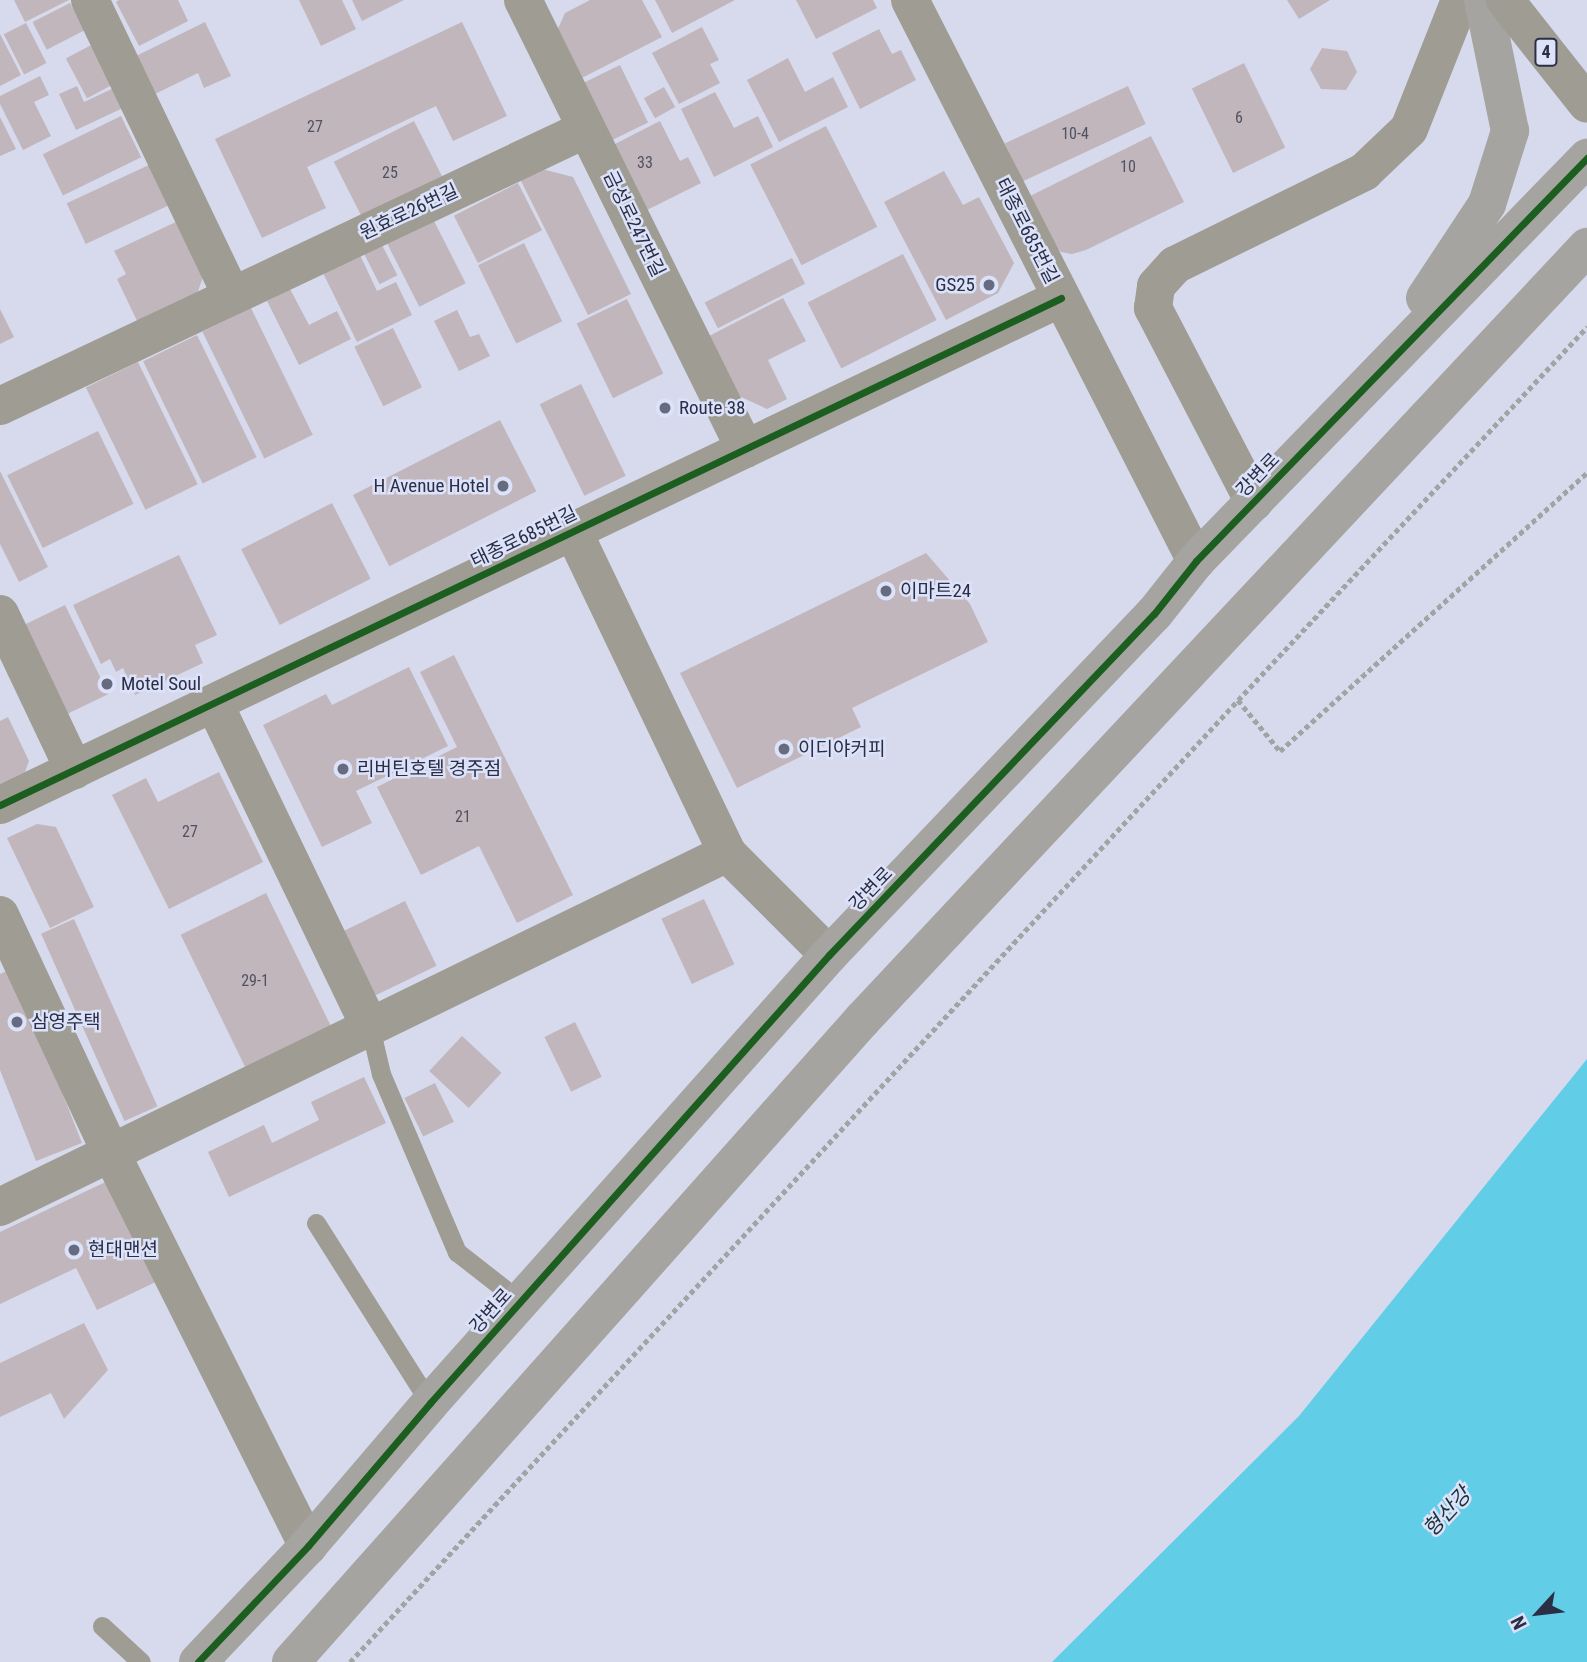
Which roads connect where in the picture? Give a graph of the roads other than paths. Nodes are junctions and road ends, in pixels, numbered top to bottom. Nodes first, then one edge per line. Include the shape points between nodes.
1 (90, 0) edge
2 (910, 0) edge
3 (1460, 0) edge
4 (1483, 0) edge
5 (1505, 0) edge
6 (526, 1) edge
7 (1587, 104) edge
8 (586, 129) junction
9 (1587, 158) edge
10 (1587, 247) edge
11 (232, 296) junction
12 (1061, 298) junction
13 (1400, 351) junction
14 (0, 406) edge
15 (745, 449) junction
16 (1254, 502) junction
17 (573, 531) junction
18 (1196, 561) junction
19 (0, 614) edge
20 (214, 703) junction
21 (74, 770) junction
22 (0, 805) edge
23 (727, 853) junction
24 (0, 915) edge
25 (830, 956) junction
26 (370, 1027) junction
27 (111, 1153) junction
28 (0, 1208) edge
29 (316, 1223) dead end
30 (521, 1302) junction
31 (430, 1403) junction
32 (308, 1545) junction
33 (102, 1626) dead end
34 (141, 1662) edge
35 (198, 1662) edge
36 (291, 1662) edge

1 - 11 street
2 - 12 street, 태종로685번길
3 - 16 street via 1409,129 1364,172 1175,265 1156,286 1153,308
4 - 13 street via 1510,131 1487,204 1438,282 1403,323
5 - 7 main road, 4
6 - 8 street, 금성로247번길
8 - 11 street, 원효로26번길
8 - 15 street, 금성로247번길
9 - 13 street, 강변로
10 - 36 street via 862,1020
11 - 14 street, 원효로26번길
12 - 15 street, 태종로685번길
12 - 18 street
13 - 16 street, 강변로
15 - 17 street, 태종로685번길
16 - 18 street, 강변로
17 - 20 street, 태종로685번길
17 - 23 street
18 - 25 street, 강변로 via 1154,614
19 - 21 street
20 - 21 street, 태종로685번길
20 - 26 street
21 - 22 street, 태종로685번길
23 - 25 street
23 - 26 street
24 - 27 street
25 - 30 street, 강변로
26 - 27 street
26 - 30 lane via 381,1074 457,1252
27 - 28 street
27 - 32 street
29 - 31 lane
30 - 31 street, 강변로
31 - 32 street, 강변로
32 - 35 street, 강변로
33 - 34 lane

